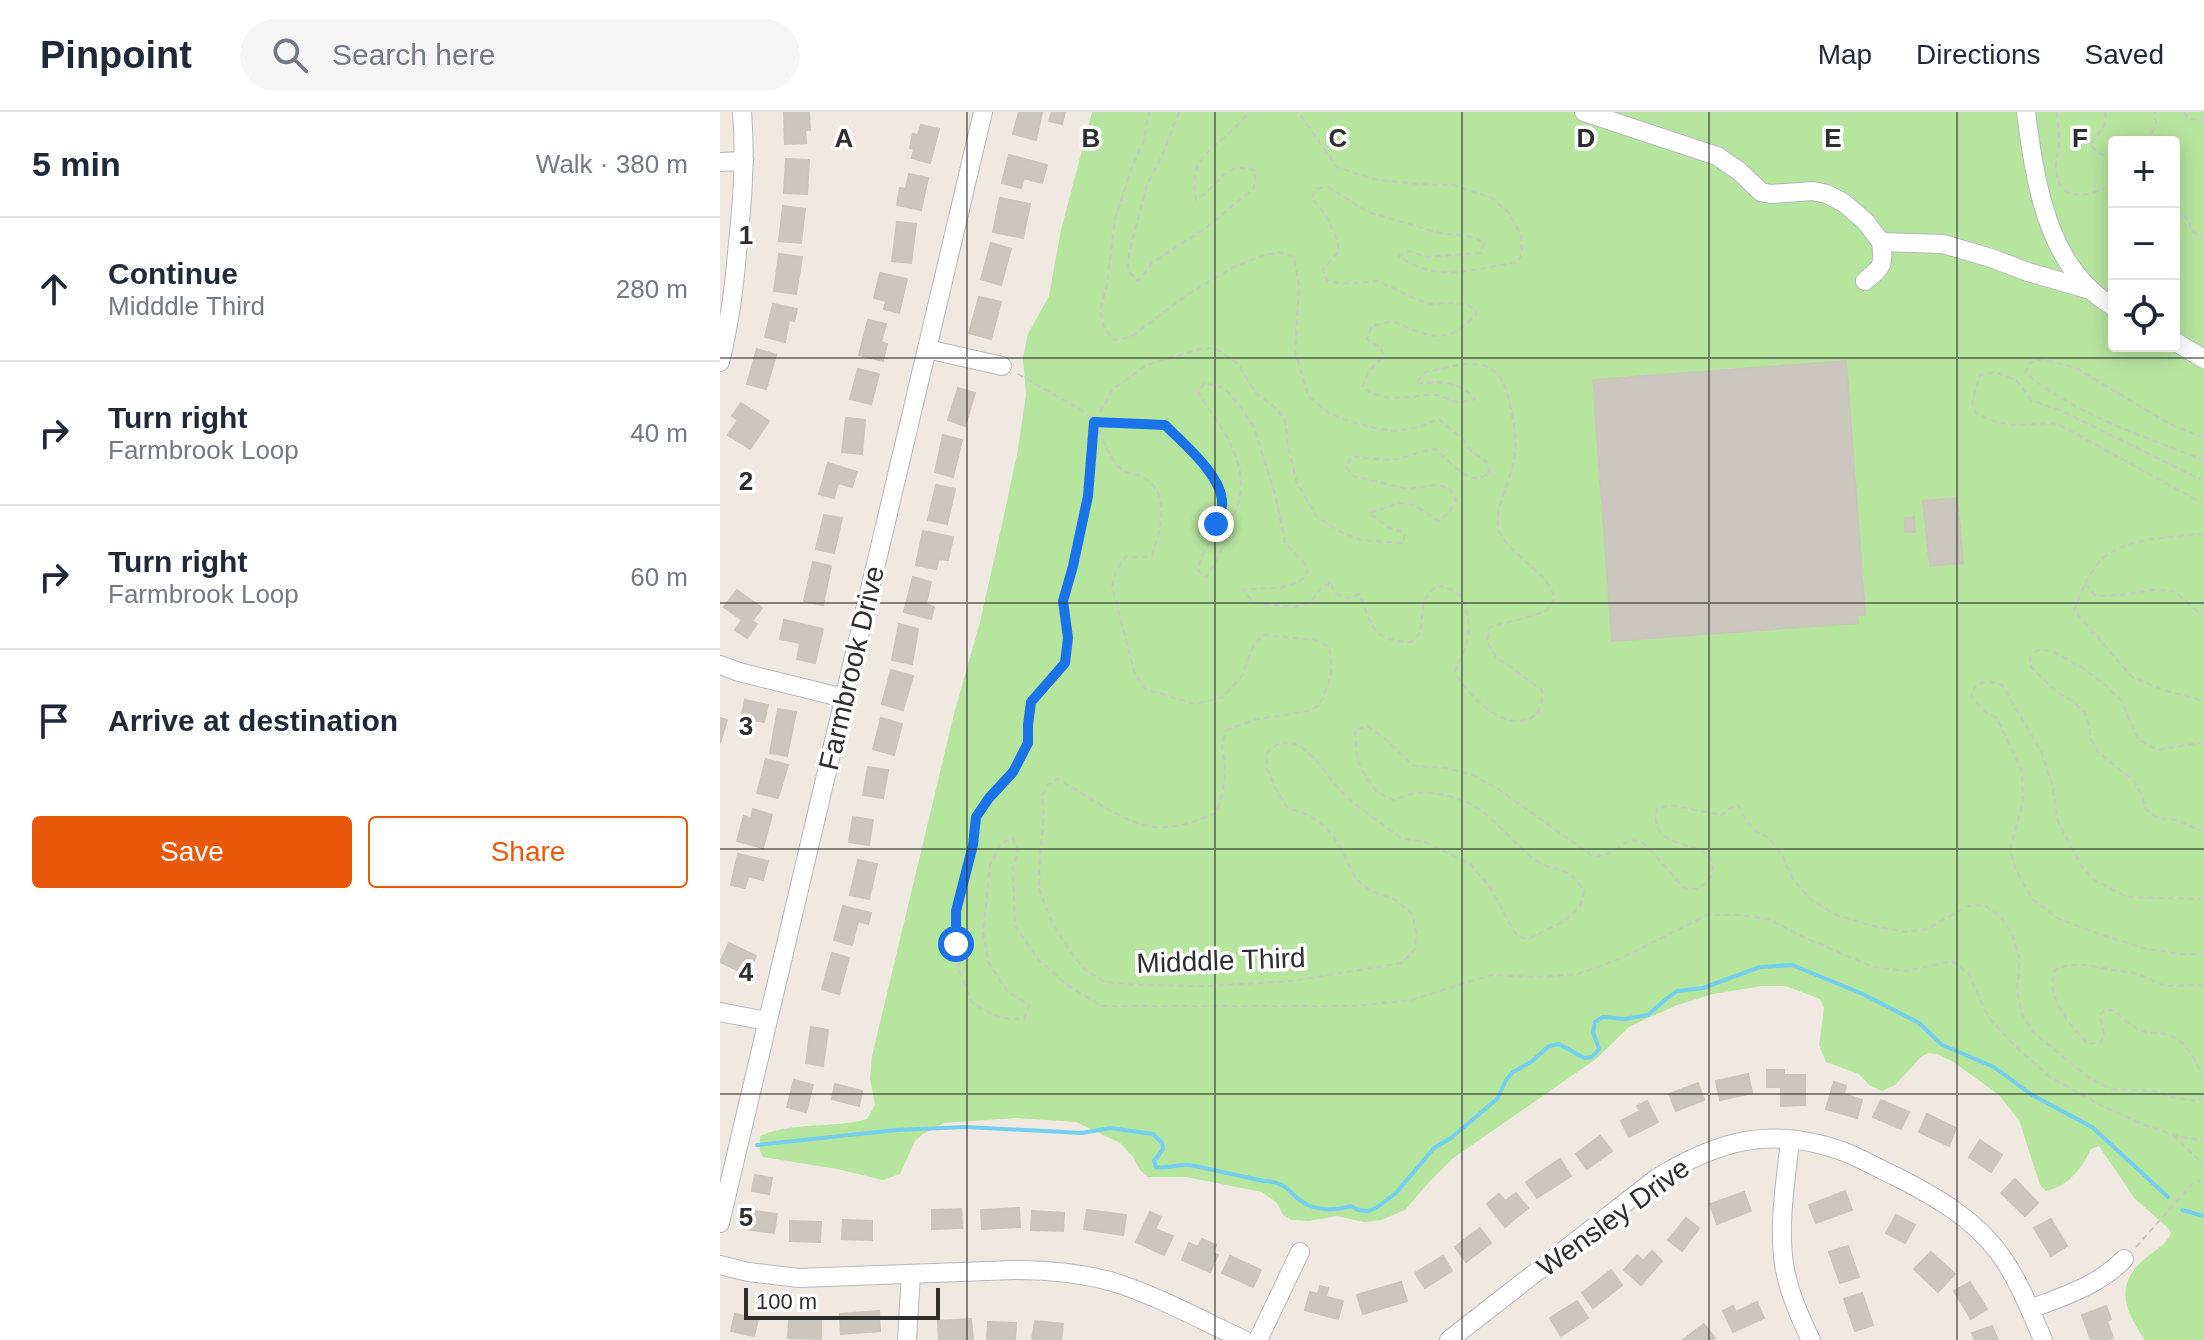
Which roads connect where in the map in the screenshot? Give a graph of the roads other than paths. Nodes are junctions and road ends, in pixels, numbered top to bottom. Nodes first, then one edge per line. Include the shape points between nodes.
1 (742, 112) edge
2 (983, 112) edge
3 (1584, 112) edge
4 (2026, 112) edge
5 (744, 161) junction
6 (720, 162) edge
7 (1881, 242) junction
8 (1865, 281) dead end
9 (2087, 289) junction
10 (2108, 303) edge
11 (2180, 345) edge
12 (927, 349) junction
13 (2204, 359) edge
14 (720, 362) edge
15 (1002, 366) road end
16 (720, 665) edge
17 (844, 698) junction
18 (720, 1012) edge
19 (767, 1021) junction
20 (1790, 1140) junction
21 (720, 1223) edge
22 (1300, 1252) dead end
23 (2124, 1259) road end
24 (720, 1265) edge
25 (911, 1274) junction
26 (2030, 1309) junction
27 (907, 1340) edge
28 (1244, 1340) edge
29 (1258, 1340) edge
30 (1449, 1340) edge
31 (1811, 1340) edge
32 (2043, 1340) edge

1 - 5 street
2 - 12 street, Farmbrook Drive
3 - 7 street via 1717,156 1761,192 1827,194 1865,221
4 - 9 street via 2043,204 2067,261
5 - 6 street
5 - 14 street via 734,287
7 - 8 street via 1883,261
7 - 9 street via 1943,244
9 - 10 street
11 - 13 street
12 - 15 street
12 - 17 street, Farmbrook Drive
16 - 17 street
17 - 19 street, Farmbrook Drive
18 - 19 street
19 - 21 street, Farmbrook Drive
20 - 26 street, Wensley Drive via 1855,1157 1953,1209 1998,1252
20 - 30 street, Wensley Drive via 1734,1143 1685,1161
20 - 31 street via 1783,1251 1790,1292
22 - 29 street
23 - 26 street via 2093,1283
24 - 25 street via 799,1278
25 - 27 street
25 - 28 street via 1046,1270 1080,1275 1144,1293
26 - 32 street, Wensley Drive

